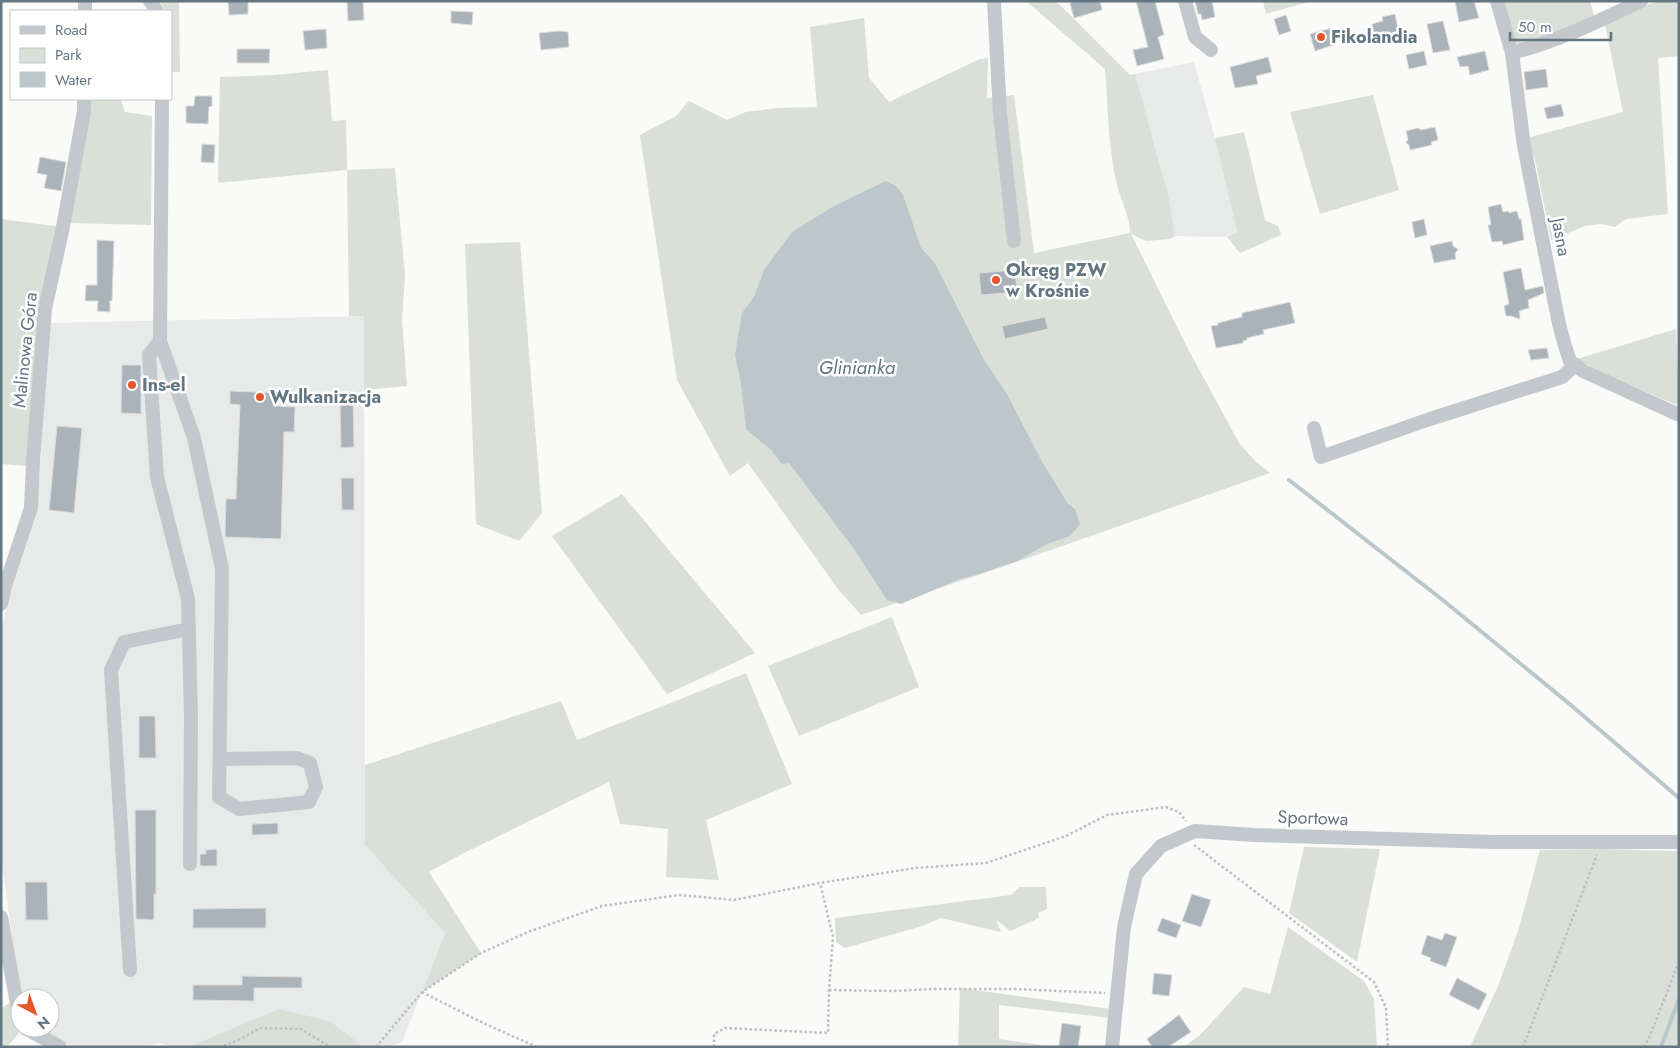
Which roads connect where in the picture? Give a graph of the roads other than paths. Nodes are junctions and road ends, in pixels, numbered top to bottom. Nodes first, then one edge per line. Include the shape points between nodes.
1 (994, 1) edge
2 (1185, 1) edge
3 (1497, 1) edge
4 (1641, 1) edge
5 (1211, 50) dead end
6 (1512, 53) junction
7 (84, 100) edge
8 (162, 100) edge
9 (1014, 241) dead end
10 (160, 341) junction
11 (1575, 365) junction
12 (1679, 415) edge
13 (1314, 428) dead end
14 (1, 604) edge
15 (188, 629) junction
16 (220, 759) junction
17 (1679, 842) edge
18 (190, 864) dead end
19 (1, 917) edge
20 (130, 970) dead end
21 (14, 988) edge
22 (43, 1038) edge
23 (60, 1047) edge
24 (1112, 1047) edge

1 - 9 street via 1000,114
2 - 5 street via 1195,37
3 - 6 street, Jasna
4 - 6 street via 1575,32
6 - 11 street, Jasna via 1524,146 1552,286 1565,346 1570,361
7 - 14 street, Malinowa Góra via 64,223 45,309 31,508
8 - 10 street
10 - 15 street via 149,355 157,477 188,599
10 - 16 street via 194,438 222,569
11 - 12 street
11 - 13 street via 1562,377 1321,457
15 - 18 street
15 - 20 street via 124,642 111,670
16 - 16 street via 298,758 310,763 316,787 309,802 238,809 219,797
17 - 24 street, Sportowa via 1476,842 1189,834 1162,846 1136,874 1124,927
19 - 21 street
22 - 23 street

